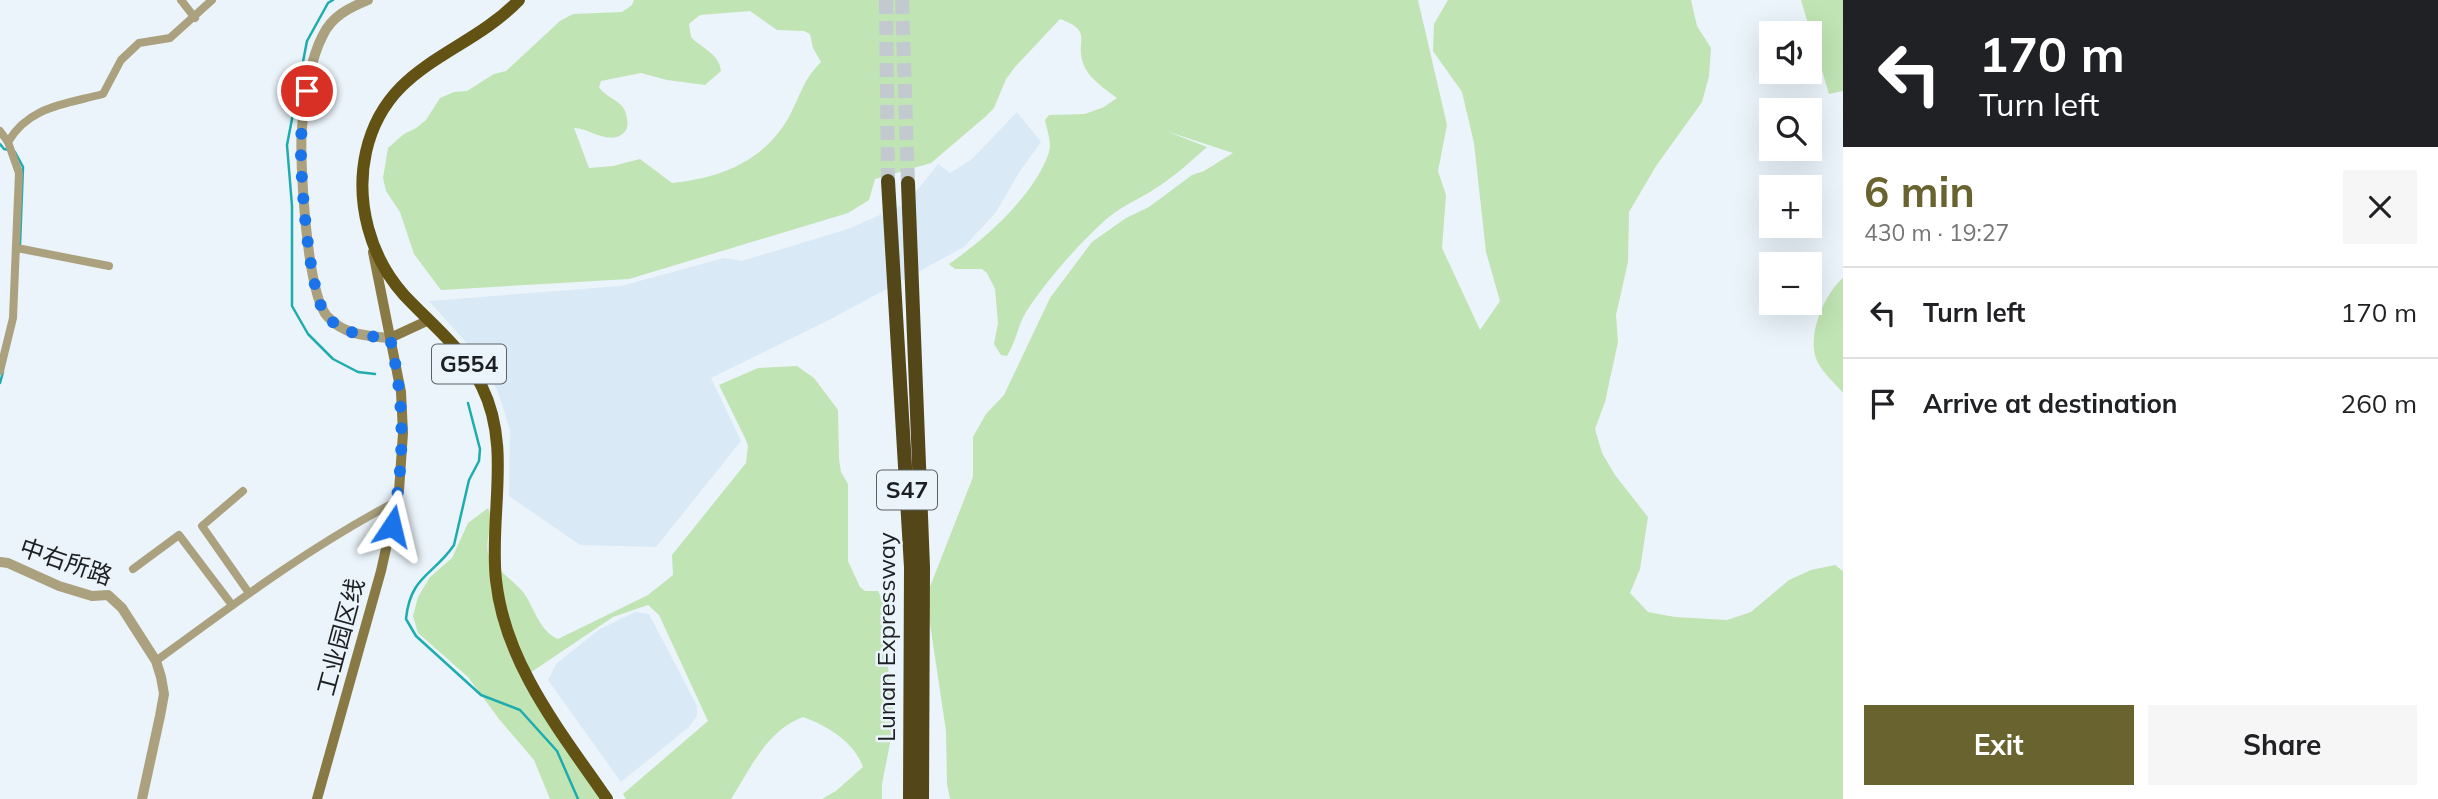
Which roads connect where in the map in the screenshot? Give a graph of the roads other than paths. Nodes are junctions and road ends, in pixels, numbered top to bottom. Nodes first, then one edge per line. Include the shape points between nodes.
1 (180, 0) edge
2 (212, 0) edge
3 (368, 0) edge
4 (519, 0) edge
5 (195, 18) junction
6 (0, 131) edge
7 (11, 148) junction
8 (888, 181) tunnel mouth
9 (908, 183) tunnel mouth
10 (370, 235) junction
11 (19, 248) junction
12 (109, 266) dead end
13 (429, 320) junction
14 (390, 338) junction
15 (0, 371) edge
16 (243, 491) dead end
17 (397, 501) junction
18 (0, 562) edge
19 (133, 569) dead end
20 (249, 593) junction
21 (232, 605) junction
22 (156, 661) junction
23 (142, 799) edge
24 (317, 799) edge
25 (607, 799) edge
26 (910, 799) edge
27 (922, 799) edge

1 - 5 street
2 - 5 street
3 - 14 street via 336,17 320,40 305,104 302,164 319,305 332,321 350,332
4 - 10 highway, G554 via 422,68 386,105 365,161 363,192
5 - 7 street via 170,38 139,43 121,60 103,94 47,108 18,126
6 - 7 street
7 - 11 street via 19,173
8 - 26 highway, Lunan Expressway / S47 via 912,567
9 - 27 highway, Lunan Expressway / S47 via 923,567
10 - 13 highway, G554 via 389,276
10 - 14 main road, 工业园区线
11 - 12 street
11 - 15 street via 13,318
13 - 14 main road
13 - 25 highway, G554 via 470,366 491,411 498,455 496,584 512,642 539,699
14 - 17 main road, 工业园区线 via 403,410
16 - 20 street via 202,526
17 - 20 street via 348,526
17 - 24 main road, 工业园区线
18 - 22 street, 中右所路 via 59,586 92,596 108,595 122,608
19 - 21 street via 179,535
20 - 21 street
21 - 22 street
22 - 23 street, 中右所路 via 164,694

